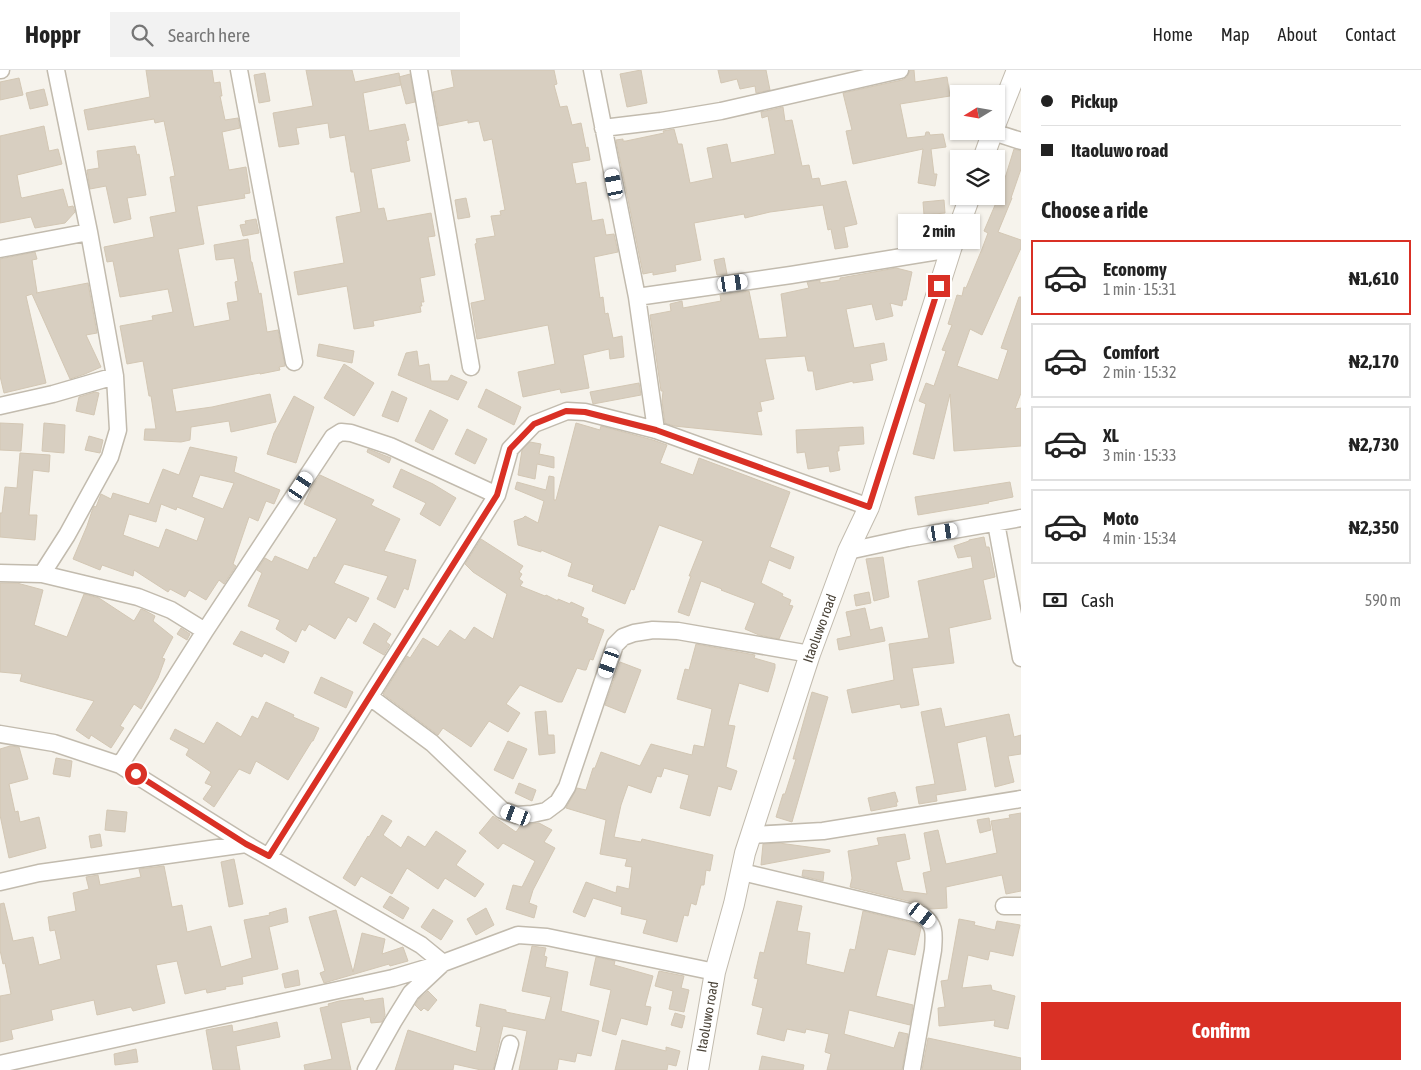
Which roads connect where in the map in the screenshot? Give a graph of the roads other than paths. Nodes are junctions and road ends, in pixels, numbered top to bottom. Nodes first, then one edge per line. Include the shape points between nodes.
1 (56, 70) edge
2 (239, 70) edge
3 (419, 70) edge
4 (592, 70) edge
5 (900, 70) edge
6 (1018, 70) edge
7 (1005, 102) edge
8 (603, 128) junction
9 (1005, 134) edge
10 (1021, 141) edge
11 (967, 205) edge
12 (89, 232) junction
13 (0, 249) edge
14 (951, 249) junction
15 (637, 297) junction
16 (294, 362) dead end
17 (471, 367) dead end
18 (115, 376) junction
19 (0, 406) edge
20 (656, 430) junction
21 (497, 495) junction
22 (869, 507) junction
23 (1021, 518) edge
24 (996, 523) junction
25 (848, 551) junction
26 (0, 573) edge
27 (42, 574) junction
28 (205, 631) junction
29 (810, 654) junction
30 (1021, 658) edge
31 (370, 697) junction
32 (0, 734) edge
33 (120, 765) junction
34 (1021, 799) edge
35 (751, 835) junction
36 (246, 844) junction
37 (269, 856) junction
38 (742, 872) junction
39 (0, 882) edge
40 (1004, 906) dead end
41 (1021, 906) edge
42 (443, 963) junction
43 (715, 972) junction
44 (510, 1044) dead end
45 (0, 1064) edge
46 (912, 1069) dead end
47 (366, 1070) edge
48 (503, 1070) edge
49 (698, 1070) edge

1 - 12 street
2 - 16 street
3 - 17 street
4 - 8 street
5 - 8 street via 721,111
6 - 7 street
8 - 15 street
9 - 10 street
11 - 14 street, Itaoluwo road
12 - 13 street
12 - 18 street
14 - 15 street
14 - 22 street, Itaoluwo road
15 - 20 street
18 - 19 street
18 - 27 street via 118,430 110,457
20 - 21 street via 585,412 566,411 534,424 510,449
20 - 22 street
21 - 28 street via 390,446 341,432 333,437
21 - 31 street
22 - 25 street, Itaoluwo road
23 - 24 street
24 - 25 street
24 - 30 street
25 - 29 street, Itaoluwo road
26 - 27 street
27 - 28 street via 138,597 171,610
28 - 33 street
29 - 31 street via 678,631 653,630 623,637 615,645 567,787 558,802 532,814 516,815 502,810 432,743
29 - 35 street, Itaoluwo road
31 - 37 street
32 - 33 street via 54,743
33 - 36 street
34 - 35 street via 823,831
35 - 38 street, Itaoluwo road
36 - 37 street
36 - 39 street
37 - 42 street via 421,945
38 - 43 street, Itaoluwo road
38 - 46 street via 922,915 930,922 934,933 933,950
40 - 41 street
42 - 43 street via 518,935 547,937
42 - 45 street via 393,978
42 - 47 street via 410,994
43 - 49 street, Itaoluwo road
44 - 48 street

